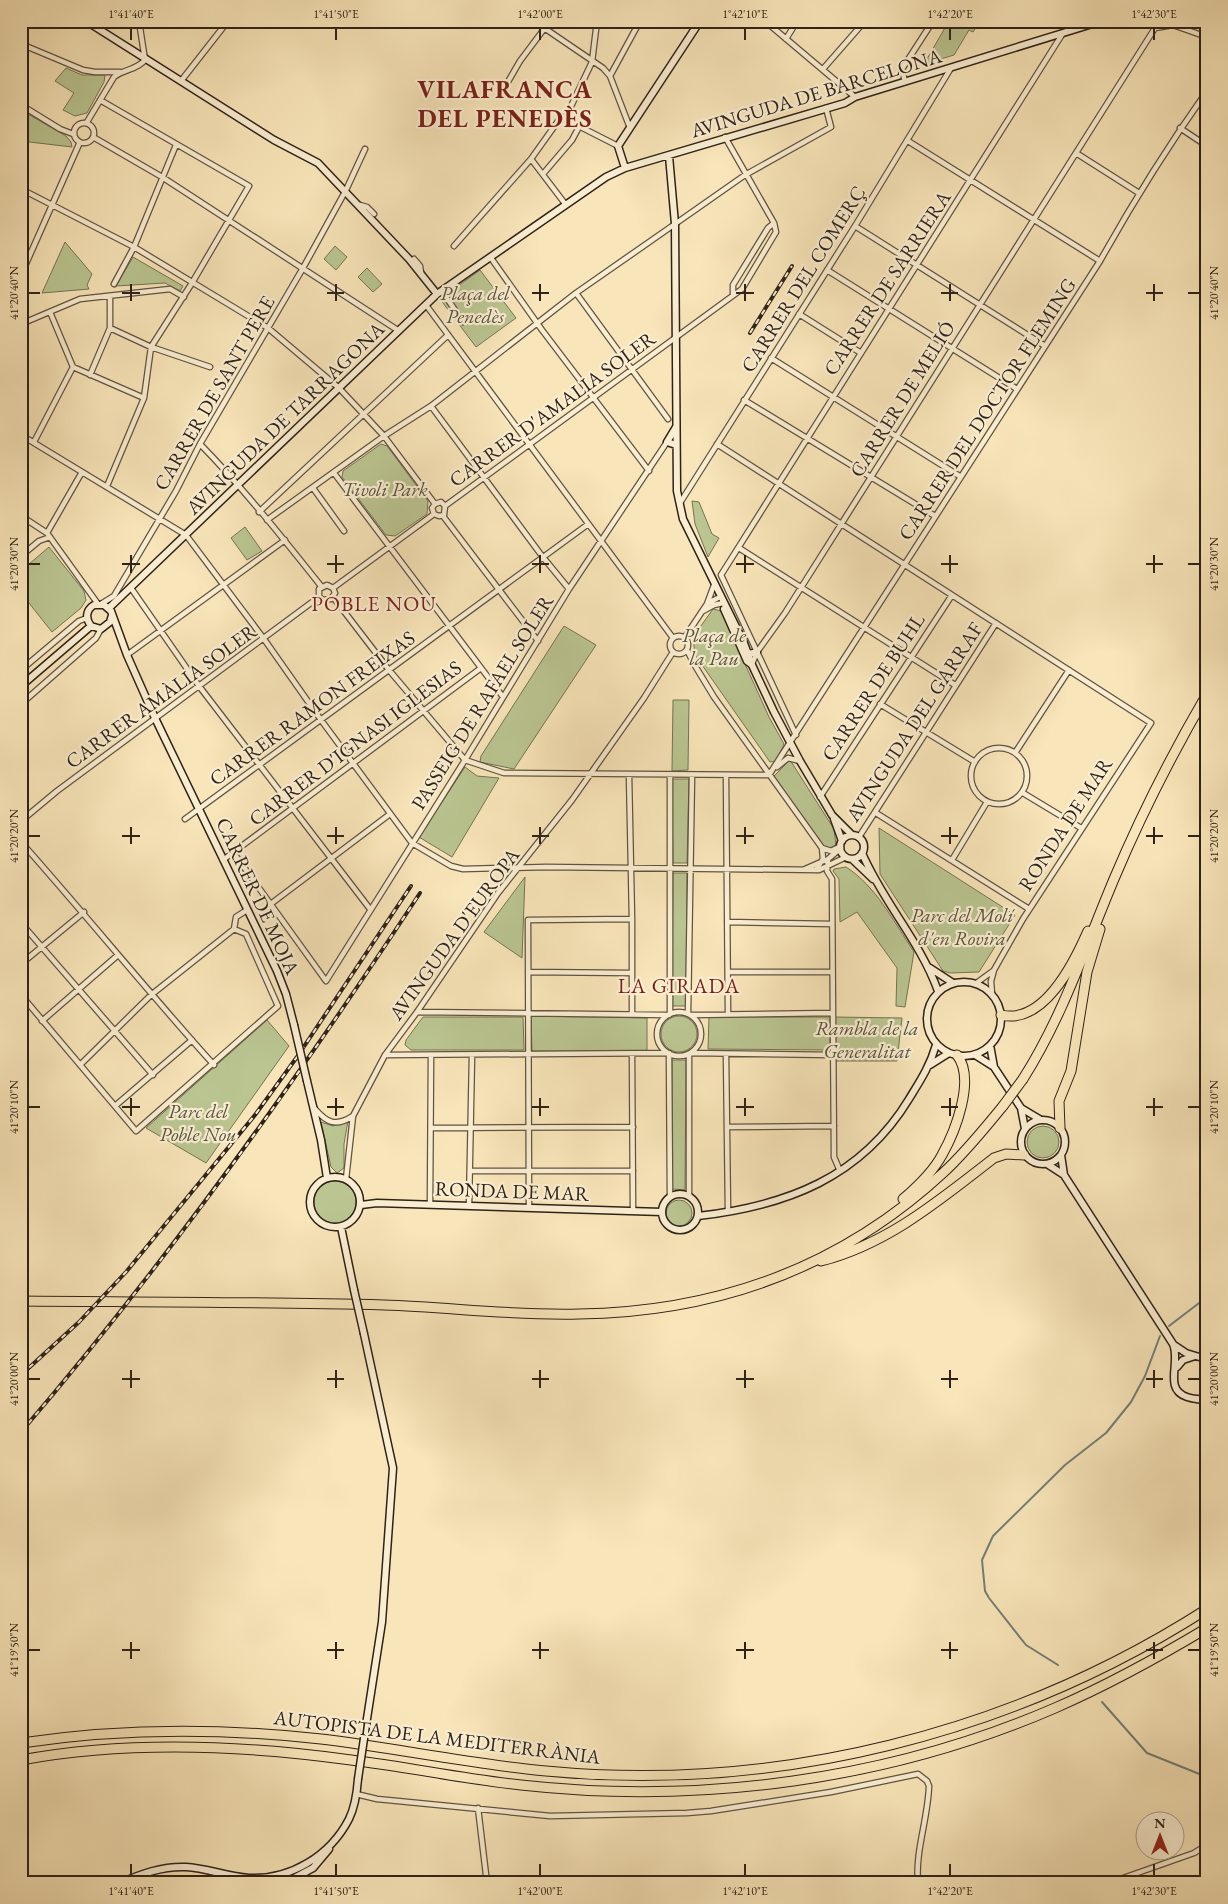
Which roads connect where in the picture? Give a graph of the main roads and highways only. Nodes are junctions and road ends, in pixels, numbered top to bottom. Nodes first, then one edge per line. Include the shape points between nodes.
1 (1207, 694) edge
2 (1113, 882) junction
3 (1107, 895) junction
4 (1001, 1015) road end
5 (953, 1054) road end
6 (1060, 1128) road end
7 (1024, 1155) road end
8 (809, 1264) junction
9 (21, 1301) edge
10 (1207, 1609) edge
11 (1207, 1628) edge
12 (21, 1743) edge
13 (21, 1760) edge

1 - 2 highway via 1154,788
2 - 3 highway
2 - 4 highway via 1074,961 1042,1003 1016,1017
3 - 6 highway via 1106,912 1087,972 1071,1071 1059,1101
3 - 8 highway, bridge via 1061,1011 1040,1052 1003,1106 973,1142 919,1194 871,1229
5 - 8 highway via 964,1066 965,1081 958,1117 942,1156 917,1187 885,1215
7 - 8 highway via 1006,1154 994,1158 912,1219 864,1246
8 - 9 highway via 760,1285 722,1296 650,1310 615,1313 386,1305
10 - 12 highway, AUTOPISTA DE LA MEDITERRÀNIA via 1100,1669 990,1716 874,1749 756,1769 666,1775 576,1774 323,1740 179,1730
11 - 13 highway, AUTOPISTA DE LA MEDITERRÀNIA via 1108,1683 996,1731 881,1764 761,1785 671,1792 581,1790 494,1782 322,1756 221,1748 107,1750

